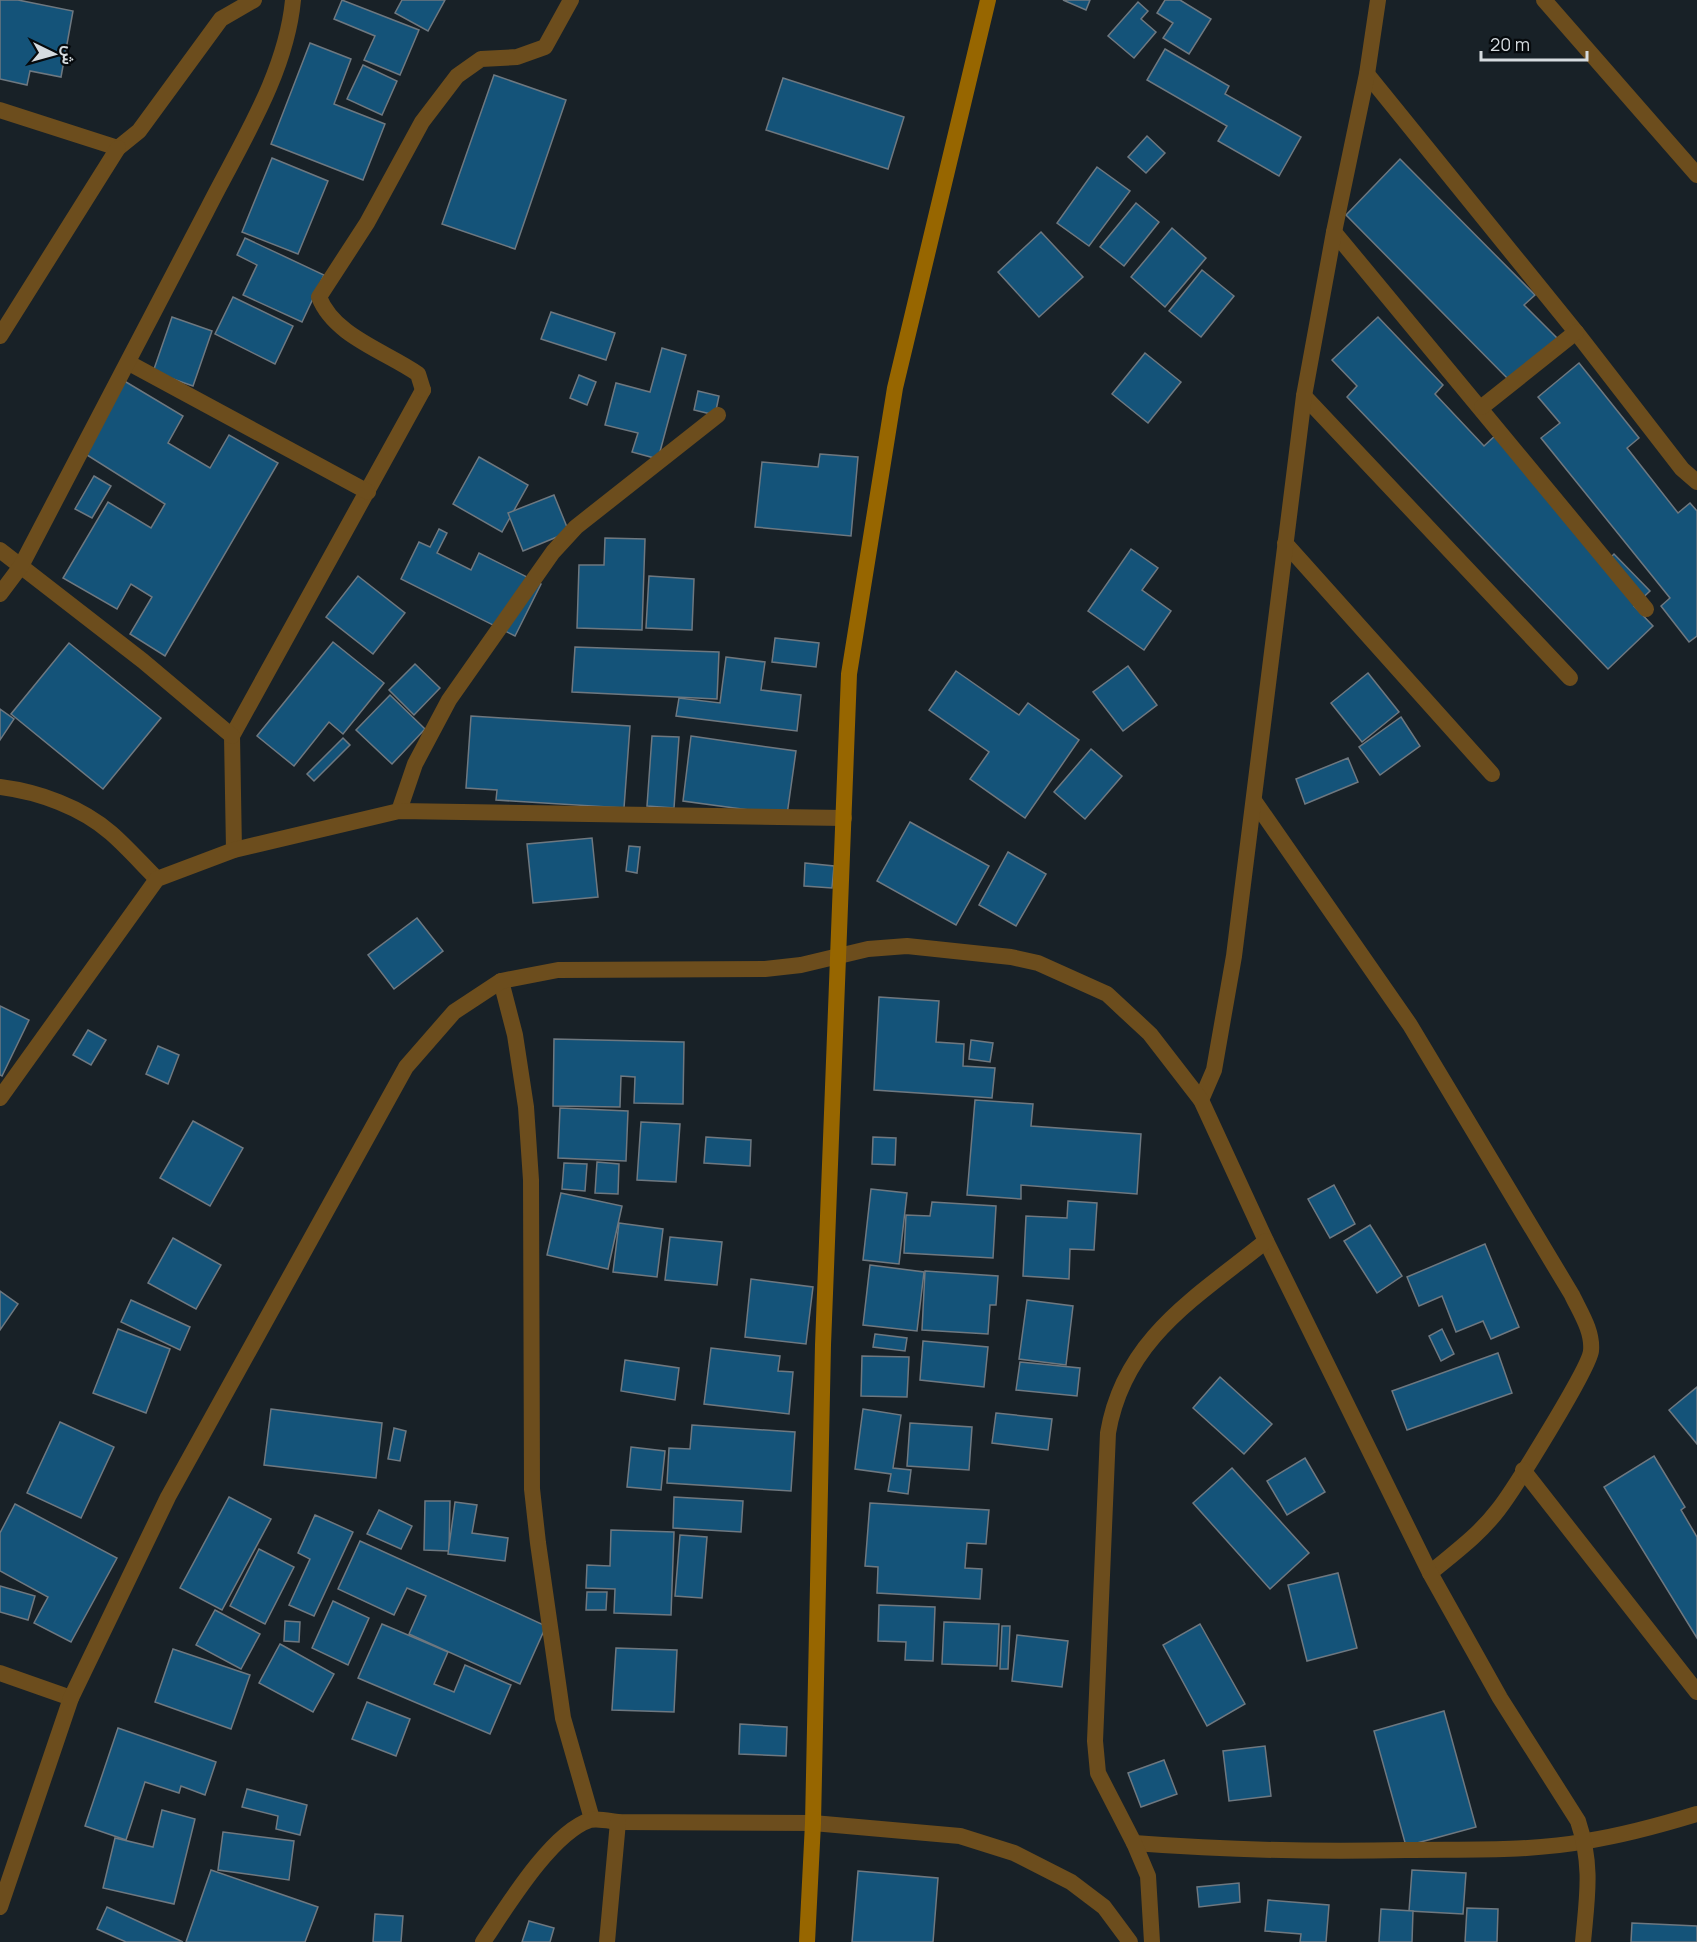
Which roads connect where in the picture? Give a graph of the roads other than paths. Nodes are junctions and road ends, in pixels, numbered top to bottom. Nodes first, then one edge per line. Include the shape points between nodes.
1 (254, 0) edge
2 (293, 0) edge
3 (571, 0) edge
4 (988, 0) edge
5 (1378, 0) edge
6 (1544, 0) edge
7 (1367, 74) junction
8 (0, 110) edge
9 (118, 148) junction
10 (1697, 175) edge
11 (1334, 232) junction
12 (1576, 332) junction
13 (0, 336) edge
14 (129, 363) junction
15 (1304, 396) junction
16 (1482, 407) junction
17 (718, 415) dead end
18 (1697, 482) edge
19 (368, 492) junction
20 (1285, 543) junction
21 (0, 550) edge
22 (21, 566) junction
23 (0, 594) edge
24 (1646, 609) dead end
25 (1570, 678) dead end
26 (232, 736) junction
27 (1492, 774) dead end
28 (0, 787) edge
29 (1255, 801) junction
30 (399, 811) junction
31 (844, 818) junction
32 (234, 850) junction
33 (157, 879) junction
34 (840, 956) junction
35 (501, 981) junction
36 (0, 1098) edge
37 (1202, 1100) junction
38 (1266, 1241) junction
39 (1523, 1470) junction
40 (1430, 1573) junction
41 (0, 1673) edge
42 (1697, 1692) edge
43 (71, 1698) junction
44 (1697, 1814) edge
45 (592, 1820) junction
46 (618, 1822) junction
47 (813, 1824) junction
48 (1585, 1842) junction
49 (1134, 1843) junction
50 (0, 1907) edge
51 (483, 1942) edge
52 (608, 1942) edge
53 (807, 1942) edge
54 (1130, 1942) edge
55 (1152, 1942) edge
56 (1583, 1942) edge

1 - 9 street via 221,19 140,131
2 - 14 street via 280,60
3 - 19 street via 545,47 517,57 480,59 457,76 422,122 367,223 319,297 324,310 347,332 418,374 423,390
4 - 31 main road via 896,388 849,674
5 - 7 street
6 - 10 street
7 - 11 street
7 - 12 street
8 - 9 street
9 - 13 street
11 - 15 street
11 - 16 street
12 - 16 street
12 - 18 street via 1682,469
14 - 19 street
14 - 22 street
15 - 20 street
15 - 25 street
16 - 24 street
17 - 30 street via 576,528 553,552 449,700 415,764
19 - 26 street
20 - 27 street
20 - 29 street
21 - 22 street
22 - 23 street
22 - 26 street
26 - 32 street
28 - 33 street via 25,790 68,806 110,832
29 - 37 street via 1223,1026 1214,1070
29 - 39 street via 1410,1025 1588,1328 1591,1352
30 - 31 street
30 - 32 street
31 - 34 main road
32 - 33 street
33 - 36 street
34 - 35 street via 765,969 558,969
34 - 37 street via 907,946 1038,963 1107,994 1150,1034
34 - 47 main road via 823,1345
35 - 43 street via 454,1012 406,1067 168,1497
35 - 45 street via 515,1035 526,1107 531,1180 532,1489 537,1543 563,1718
37 - 38 street
38 - 40 street
38 - 49 street via 1165,1321 1140,1353 1113,1404 1108,1432 1095,1741 1098,1773
39 - 40 street via 1498,1510
39 - 42 street
40 - 48 street via 1500,1698 1578,1821
41 - 43 street
43 - 50 street
44 - 48 street
45 - 46 street
45 - 51 street via 578,1827 540,1861
46 - 47 street
46 - 52 street
47 - 53 main road
47 - 54 street via 960,1836 1014,1853 1071,1882 1104,1907
48 - 49 street via 1517,1848 1347,1851
48 - 56 street via 1590,1872
49 - 55 street via 1148,1876

